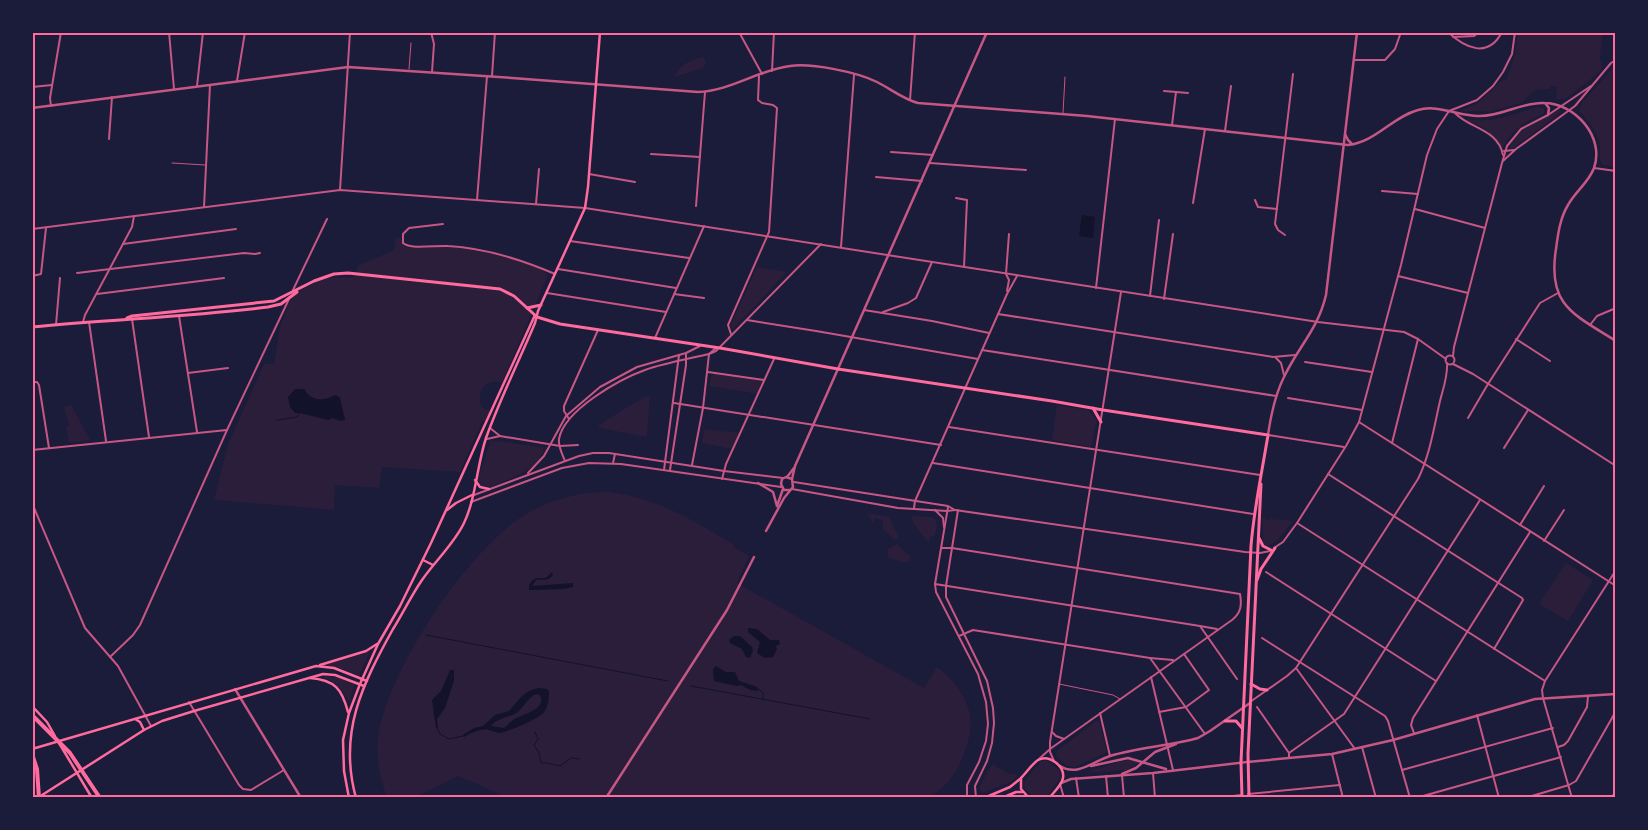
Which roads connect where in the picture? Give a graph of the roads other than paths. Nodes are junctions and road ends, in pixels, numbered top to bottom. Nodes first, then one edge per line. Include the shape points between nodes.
1 (61, 32) edge
2 (169, 32) edge
3 (203, 32) edge
4 (244, 32) edge
5 (350, 32) edge
6 (431, 32) edge
7 (495, 32) edge
8 (600, 32) edge
9 (738, 32) edge
10 (774, 32) edge
11 (914, 32) edge
12 (987, 32) edge
13 (1357, 32) edge
14 (1401, 32) edge
15 (1448, 32) edge
16 (1479, 32) edge
17 (1502, 32) edge
18 (1515, 32) edge
19 (1453, 37) junction
20 (411, 43) dead end
21 (1354, 60) junction
22 (1616, 60) edge
23 (348, 68) junction
24 (408, 71) junction
25 (772, 71) junction
26 (432, 72) junction
27 (1293, 74) dead end
28 (760, 75) junction
29 (854, 75) junction
30 (487, 76) junction
31 (492, 76) junction
32 (1065, 77) dead end
33 (237, 81) junction
34 (52, 85) junction
35 (210, 85) junction
36 (197, 86) junction
37 (1231, 86) dead end
38 (1591, 86) junction
39 (32, 88) edge
40 (174, 89) junction
41 (1164, 91) dead end
42 (705, 92) junction
43 (1176, 92) junction
44 (1188, 94) dead end
45 (112, 97) junction
46 (910, 101) junction
47 (1544, 103) junction
48 (52, 106) junction
49 (955, 106) junction
50 (1563, 106) junction
51 (32, 108) edge
52 (1570, 110) junction
53 (1449, 112) junction
54 (1063, 113) junction
55 (1455, 113) junction
56 (1548, 115) junction
57 (1115, 119) junction
58 (1172, 126) junction
59 (1205, 129) junction
60 (1225, 132) junction
61 (1345, 133) junction
62 (109, 139) dead end
63 (1285, 139) junction
64 (1354, 144) junction
65 (1344, 145) junction
66 (1516, 149) junction
67 (1504, 150) junction
68 (891, 152) dead end
69 (651, 154) dead end
70 (934, 155) junction
71 (700, 157) junction
72 (172, 163) dead end
73 (930, 163) junction
74 (1502, 163) junction
75 (206, 165) junction
76 (1594, 168) junction
77 (539, 169) dead end
78 (1026, 170) dead end
79 (1616, 171) edge
80 (589, 174) junction
81 (876, 177) dead end
82 (922, 181) junction
83 (635, 182) dead end
84 (340, 190) junction
85 (1382, 191) dead end
86 (1418, 194) junction
87 (956, 198) dead end
88 (477, 200) junction
89 (1255, 200) dead end
90 (536, 204) junction
91 (1192, 204) dead end
92 (696, 206) dead end
93 (204, 207) junction
94 (584, 208) junction
95 (1415, 209) junction
96 (1277, 210) junction
97 (134, 216) junction
98 (327, 219) dead end
99 (1159, 220) dead end
100 (442, 224) dead end
101 (704, 226) junction
102 (46, 228) junction
103 (1485, 228) junction
104 (32, 229) edge
105 (236, 229) dead end
106 (1009, 234) dead end
107 (1173, 234) dead end
108 (1285, 235) dead end
109 (768, 236) junction
110 (570, 241) junction
111 (123, 244) junction
112 (821, 244) junction
113 (841, 247) junction
114 (260, 253) dead end
115 (890, 254) junction
116 (689, 258) junction
117 (932, 262) junction
118 (964, 268) junction
119 (109, 269) junction
120 (557, 269) junction
121 (77, 273) dead end
122 (555, 274) junction
123 (1006, 274) junction
124 (32, 276) edge
125 (1017, 276) junction
126 (1398, 276) junction
127 (60, 278) dead end
128 (224, 278) dead end
129 (295, 286) junction
130 (305, 286) junction
131 (676, 288) junction
132 (1096, 288) junction
133 (298, 290) junction
134 (1121, 292) junction
135 (293, 293) junction
136 (547, 293) junction
137 (1468, 293) junction
138 (1558, 293) junction
139 (97, 294) junction
140 (674, 294) junction
141 (1007, 294) junction
142 (289, 296) junction
143 (1150, 296) junction
144 (704, 298) dead end
145 (1164, 299) junction
146 (281, 304) junction
147 (541, 305) junction
148 (284, 308) junction
149 (526, 308) junction
150 (1616, 308) edge
151 (864, 310) junction
152 (666, 312) junction
153 (882, 313) junction
154 (998, 314) junction
155 (179, 316) junction
156 (536, 317) junction
157 (132, 318) junction
158 (747, 320) junction
159 (83, 322) junction
160 (89, 322) junction
161 (1318, 322) junction
162 (56, 325) junction
163 (1590, 325) junction
164 (32, 328) edge
165 (598, 330) junction
166 (1383, 330) junction
167 (1114, 332) junction
168 (990, 333) junction
169 (732, 335) junction
170 (852, 338) junction
171 (654, 339) junction
172 (1418, 339) junction
173 (1516, 339) junction
174 (1616, 341) edge
175 (700, 346) junction
176 (718, 348) junction
177 (1453, 349) junction
178 (982, 350) junction
179 (686, 353) junction
180 (709, 354) junction
181 (1440, 354) junction
182 (679, 355) junction
183 (1297, 355) junction
184 (1273, 356) junction
185 (1449, 356) junction
186 (1453, 356) junction
187 (774, 358) junction
188 (686, 359) junction
189 (978, 359) junction
190 (1446, 359) junction
191 (680, 361) junction
192 (1550, 361) dead end
193 (650, 362) junction
194 (1305, 362) dead end
195 (1447, 363) junction
196 (1453, 363) junction
197 (228, 368) dead end
198 (652, 368) junction
199 (838, 370) junction
200 (1108, 370) junction
201 (708, 372) junction
202 (1372, 372) junction
203 (1447, 372) junction
204 (188, 373) junction
205 (1284, 376) junction
206 (613, 378) junction
207 (764, 380) junction
208 (32, 382) edge
209 (616, 383) junction
210 (1488, 384) junction
211 (600, 387) junction
212 (966, 389) junction
213 (603, 391) junction
214 (1276, 396) junction
215 (1288, 398) dead end
216 (674, 404) junction
217 (680, 404) junction
218 (703, 408) junction
219 (1093, 408) junction
220 (1103, 410) junction
221 (1363, 410) junction
222 (1528, 410) junction
223 (748, 415) junction
224 (566, 416) junction
225 (1468, 418) dead end
226 (569, 420) junction
227 (1101, 422) junction
228 (1359, 422) junction
229 (814, 425) junction
230 (949, 427) junction
231 (490, 428) junction
232 (227, 430) junction
233 (197, 432) junction
234 (1268, 435) junction
235 (500, 436) junction
236 (149, 438) junction
237 (486, 439) junction
238 (106, 442) junction
239 (1392, 443) junction
240 (550, 445) junction
241 (578, 445) dead end
242 (941, 445) junction
243 (560, 446) junction
244 (1345, 447) junction
245 (49, 448) junction
246 (1504, 448) dead end
247 (32, 450) edge
248 (1096, 450) junction
249 (615, 454) junction
250 (564, 461) junction
251 (666, 461) junction
252 (671, 462) junction
253 (613, 463) junction
254 (933, 463) junction
255 (1425, 464) junction
256 (692, 465) junction
257 (795, 466) junction
258 (1616, 466) edge
259 (664, 470) junction
260 (670, 470) junction
261 (724, 471) junction
262 (1328, 474) junction
263 (527, 475) junction
264 (1262, 476) junction
265 (786, 477) junction
266 (722, 479) junction
267 (475, 480) junction
268 (793, 481) junction
269 (1261, 482) junction
270 (758, 483) junction
271 (1544, 486) dead end
272 (782, 488) junction
273 (1089, 488) junction
274 (489, 489) junction
275 (790, 489) junction
276 (472, 495) junction
277 (1480, 500) junction
278 (460, 501) junction
279 (915, 501) junction
280 (32, 503) edge
281 (470, 504) junction
282 (777, 506) junction
283 (948, 506) junction
284 (914, 508) junction
285 (931, 509) junction
286 (956, 510) junction
287 (1564, 510) dead end
288 (446, 511) junction
289 (947, 511) junction
290 (775, 512) junction
291 (1253, 514) junction
292 (1394, 516) junction
293 (1297, 523) junction
294 (1520, 526) junction
295 (1083, 528) junction
296 (766, 531) dead end
297 (944, 532) junction
298 (1530, 532) junction
299 (1258, 535) junction
300 (1544, 541) junction
301 (942, 548) junction
302 (952, 548) junction
303 (1275, 548) junction
304 (1271, 550) junction
305 (1448, 550) junction
306 (1250, 553) junction
307 (1257, 554) junction
308 (754, 557) dead end
309 (423, 560) junction
310 (433, 565) junction
311 (1363, 565) junction
312 (1077, 568) junction
313 (1616, 570) edge
314 (1266, 572) dead end
315 (1609, 581) junction
316 (1499, 583) junction
317 (935, 584) junction
318 (946, 586) junction
319 (1616, 586) edge
320 (1255, 590) junction
321 (1417, 599) junction
322 (1071, 606) junction
323 (1332, 613) junction
324 (1200, 626) junction
325 (1219, 629) junction
326 (1468, 632) junction
327 (964, 633) junction
328 (959, 636) junction
329 (1208, 637) junction
330 (1262, 638) dead end
331 (378, 644) junction
332 (1065, 644) junction
333 (1386, 648) junction
334 (1494, 649) junction
335 (1184, 654) junction
336 (110, 657) junction
337 (1150, 658) junction
338 (1174, 661) junction
339 (1301, 662) junction
340 (316, 666) junction
341 (1296, 668) junction
342 (1160, 671) junction
343 (274, 678) junction
344 (307, 678) junction
345 (1151, 678) junction
346 (362, 679) junction
347 (1237, 679) dead end
348 (367, 681) junction
349 (1436, 681) junction
350 (1545, 681) junction
351 (360, 684) junction
352 (1059, 684) junction
353 (1251, 684) junction
354 (277, 686) junction
355 (364, 686) junction
356 (235, 689) junction
357 (1267, 690) junction
358 (1616, 694) edge
359 (1588, 696) junction
360 (239, 697) junction
361 (1355, 697) junction
362 (1543, 698) junction
363 (1120, 700) junction
364 (189, 702) junction
365 (1250, 702) junction
366 (32, 706) edge
367 (1186, 707) junction
368 (1243, 707) junction
369 (1257, 707) dead end
370 (194, 711) junction
371 (1616, 711) edge
372 (1159, 712) junction
373 (349, 713) junction
374 (1100, 713) junction
375 (145, 715) junction
376 (1477, 715) junction
377 (32, 716) edge
378 (134, 718) junction
379 (1225, 721) junction
380 (1335, 721) junction
381 (988, 724) junction
382 (994, 725) junction
383 (151, 726) junction
384 (1242, 728) junction
385 (1553, 728) junction
386 (144, 730) junction
387 (1052, 732) junction
388 (1414, 733) junction
389 (1205, 734) junction
390 (1064, 739) junction
391 (1393, 740) junction
392 (58, 741) junction
393 (1167, 743) junction
394 (1177, 743) junction
395 (1362, 747) junction
396 (1486, 747) junction
397 (1558, 747) junction
398 (1168, 748) junction
399 (32, 749) edge
400 (1050, 749) junction
401 (1355, 749) junction
402 (1289, 753) junction
403 (32, 754) edge
404 (1332, 754) junction
405 (1110, 756) junction
406 (1560, 757) junction
407 (1289, 758) junction
408 (1037, 761) junction
409 (1054, 761) junction
410 (1143, 762) junction
411 (1241, 762) junction
412 (1247, 762) junction
413 (1058, 765) junction
414 (977, 766) junction
415 (1088, 766) junction
416 (983, 769) junction
417 (284, 770) junction
418 (1171, 770) junction
419 (1402, 770) junction
420 (1153, 772) junction
421 (76, 773) junction
422 (1106, 776) junction
423 (1120, 776) junction
424 (1493, 776) junction
425 (1021, 778) junction
426 (1076, 778) junction
427 (1061, 783) junction
428 (1340, 785) junction
429 (1569, 785) junction
430 (1616, 792) edge
431 (1024, 793) junction
432 (1242, 796) edge
433 (1249, 796) edge
434 (1613, 797) edge
435 (39, 798) edge
436 (92, 798) edge
437 (100, 798) edge
438 (301, 798) edge
439 (349, 798) edge
440 (356, 798) edge
441 (606, 798) edge
442 (966, 798) edge
443 (976, 798) edge
444 (984, 798) edge
445 (1002, 798) edge
446 (1029, 798) edge
447 (1050, 798) edge
448 (1064, 798) edge
449 (1079, 798) edge
450 (1108, 798) edge
451 (1124, 798) edge
452 (1155, 798) edge
453 (1215, 798) edge
454 (1343, 798) edge
455 (1376, 798) edge
456 (1410, 798) edge
457 (1416, 798) edge
458 (1499, 798) edge
459 (1525, 798) edge
460 (1572, 798) edge

1 - 34 street
2 - 40 street
3 - 36 street
4 - 33 street
5 - 23 street
6 - 26 street via 434,44
7 - 31 street
8 - 80 main road
9 - 28 street
10 - 25 street
11 - 46 street
12 - 49 street
13 - 21 street
14 - 21 street via 1396,49 1385,60
15 - 19 street
16 - 19 street via 1474,36
17 - 19 street via 1492,45 1482,49 1467,46
18 - 53 street via 1512,54 1493,86 1477,100
20 - 24 lane
21 - 61 street
22 - 38 street
23 - 24 street
23 - 33 street
23 - 84 street
24 - 26 street
25 - 28 street
25 - 29 street via 800,65
26 - 30 street
27 - 63 street
28 - 42 street
28 - 109 street via 758,100 777,108
29 - 46 street via 876,81
29 - 113 street
30 - 31 street
30 - 88 street
31 - 42 street
32 - 54 lane
33 - 35 street
34 - 39 street
34 - 48 street
35 - 36 street
35 - 75 street
36 - 40 street
37 - 60 street
38 - 50 street
38 - 52 street
40 - 45 street
41 - 43 street
42 - 71 street
43 - 44 street
43 - 58 street
45 - 48 street
45 - 62 street
46 - 49 street
47 - 50 street
47 - 55 street via 1488,116
47 - 56 street
48 - 51 street
49 - 54 street
49 - 70 street
50 - 52 street
50 - 56 street
52 - 66 street
52 - 76 street via 1592,136 1596,151
53 - 55 street
53 - 64 street via 1415,111 1368,140
53 - 86 street via 1430,146
54 - 57 street
55 - 67 street via 1487,132
56 - 67 street via 1521,129
57 - 58 street
57 - 132 street
58 - 59 street
59 - 60 street
59 - 91 street
60 - 63 street
61 - 64 street
61 - 65 street
63 - 65 street
63 - 96 street
64 - 65 street
65 - 161 street via 1328,284
66 - 67 street
66 - 74 street
67 - 74 street
68 - 70 street
69 - 71 street
70 - 73 street
71 - 92 street
72 - 75 lane
73 - 78 street
73 - 82 street
74 - 103 street
75 - 93 street
76 - 79 street
76 - 138 street via 1562,219 1554,262
77 - 90 street
80 - 83 street
80 - 94 main road
81 - 82 street
82 - 115 street
84 - 88 street
84 - 93 street
85 - 86 street
86 - 95 street
87 - 118 street via 967,200
88 - 90 street
89 - 96 street via 1258,207
90 - 94 street
93 - 97 street
94 - 101 street
94 - 110 main road
95 - 103 street
95 - 126 street
96 - 108 street via 1276,228
97 - 102 street
97 - 111 street
98 - 129 street
99 - 143 street
100 - 122 street via 409,228 403,234 403,243 409,247 446,246 493,252
101 - 109 street
101 - 116 street
102 - 104 street
102 - 124 street via 40,275
103 - 137 street
105 - 111 street
106 - 123 street
107 - 145 street
109 - 112 street
109 - 169 street via 728,325
110 - 116 street
110 - 120 main road
111 - 119 street
112 - 113 street
112 - 158 street
113 - 115 street
114 - 119 street
115 - 117 street
115 - 151 street
116 - 131 street
117 - 118 street
117 - 153 street via 916,298
118 - 123 street
119 - 121 street
119 - 139 street
120 - 122 main road
120 - 131 street
122 - 136 main road
123 - 125 street
123 - 141 street via 1009,280
125 - 132 street
125 - 141 street
126 - 137 street
126 - 166 street
127 - 162 street
128 - 139 street
129 - 133 main road
129 - 135 street
130 - 133 main road
130 - 135 main road
130 - 149 main road via 325,277 348,273 500,289 514,296
131 - 140 street
132 - 134 street
133 - 135 main road
134 - 143 street
134 - 167 street
135 - 142 main road
136 - 147 main road
136 - 152 street
137 - 177 street
138 - 163 street via 1567,308
138 - 173 street via 1540,303
139 - 159 street
140 - 144 street
140 - 152 street
141 - 154 street
142 - 146 main road
142 - 148 street
142 - 157 main road via 268,302
143 - 145 street
145 - 161 street
146 - 148 main road
146 - 155 main road
147 - 149 main road
147 - 156 main road
148 - 232 street
149 - 156 main road
150 - 163 street via 1597,316
151 - 153 street
151 - 170 street
152 - 171 street
153 - 168 street
154 - 167 street
154 - 168 street
155 - 157 main road
155 - 204 street
156 - 165 main road
156 - 231 main road
156 - 288 main road
157 - 160 main road
157 - 236 street
158 - 169 street
158 - 170 street
159 - 160 main road
159 - 162 main road
160 - 238 street
161 - 166 street
161 - 183 street
162 - 164 main road
163 - 174 street
165 - 171 main road
165 - 224 street via 564,406
166 - 172 street via 1397,330
166 - 202 street
167 - 184 street
167 - 200 street
168 - 178 street
169 - 176 street
170 - 189 street
170 - 199 street
171 - 175 main road
172 - 181 street
172 - 239 street
173 - 192 street
173 - 210 street
175 - 176 main road
175 - 179 street
176 - 180 street
176 - 187 main road
177 - 185 street
177 - 186 street
178 - 189 street
178 - 200 street
179 - 182 street
179 - 188 street
180 - 188 street
180 - 201 street
181 - 185 street
181 - 190 street
182 - 191 street
182 - 193 street
183 - 184 street
183 - 205 street
184 - 205 street via 1281,363
185 - 186 street
185 - 190 street
186 - 196 street
187 - 199 main road
187 - 207 street
188 - 191 street
188 - 217 street
189 - 212 street
190 - 195 street
191 - 198 street
191 - 216 street
193 - 198 street
193 - 206 street
194 - 202 street
195 - 196 street
195 - 203 street
196 - 203 street
196 - 210 street
197 - 204 street
198 - 209 street
199 - 212 main road
199 - 229 street
200 - 214 street
200 - 220 street
201 - 207 street
201 - 218 street
202 - 221 street
203 - 255 street
204 - 233 street
205 - 214 street
206 - 209 street
206 - 211 street
207 - 223 street
208 - 245 street via 39,385
209 - 213 street
210 - 222 street
210 - 225 street
211 - 213 street
211 - 224 street
212 - 219 main road
212 - 230 street
213 - 226 street
214 - 234 street
215 - 221 street
216 - 217 street
216 - 251 street
217 - 218 street
217 - 252 street
218 - 223 street
218 - 256 street
219 - 220 main road
219 - 227 main road
220 - 227 street
220 - 234 main road
221 - 228 street
222 - 246 street
222 - 258 street
223 - 229 street
223 - 261 street
224 - 226 street
224 - 240 street
226 - 243 street via 561,433
227 - 248 street
228 - 239 street
228 - 244 street
229 - 242 street
229 - 257 street
230 - 242 street
230 - 248 street
231 - 235 street
231 - 237 main road
232 - 233 street
232 - 336 street via 140,626
233 - 236 street
234 - 244 street
234 - 264 main road
235 - 237 street
235 - 240 street
236 - 238 street
237 - 267 main road
238 - 245 street
239 - 255 street
240 - 243 street
240 - 263 street
241 - 243 street
242 - 254 street
243 - 250 street
244 - 262 street
245 - 247 street
248 - 264 street
248 - 273 street
249 - 250 street via 593,453
249 - 251 street
249 - 253 street
250 - 263 street
251 - 252 street
251 - 259 street
252 - 256 street
252 - 260 street
253 - 259 street
253 - 281 street via 562,468
254 - 273 street
254 - 279 street
255 - 277 street
255 - 292 street
256 - 261 street
257 - 265 street
257 - 268 street
259 - 260 street
260 - 266 street
261 - 265 street
261 - 266 street
262 - 292 street
262 - 293 street
263 - 274 street
264 - 269 main road
265 - 268 street
265 - 272 street via 781,481
266 - 270 street
267 - 274 main road via 480,487
267 - 276 main road
268 - 275 street
268 - 279 street
269 - 291 main road
269 - 299 main road
270 - 272 street
270 - 282 street via 773,492
271 - 294 street
272 - 275 street
272 - 282 street
273 - 291 street
273 - 295 street
274 - 276 street
275 - 284 street
275 - 290 street
276 - 278 main road
276 - 281 main road
277 - 294 street
277 - 305 street
278 - 281 main road
278 - 288 main road
279 - 283 street
279 - 284 street
280 - 336 street via 85,628
281 - 310 main road via 461,529
282 - 290 street
283 - 286 street
283 - 289 street
284 - 285 street
285 - 289 street
285 - 297 street via 943,518
286 - 289 street
286 - 295 street
286 - 302 street
287 - 300 street
288 - 309 main road
289 - 297 street
290 - 296 street
291 - 306 main road
292 - 305 street
292 - 311 street
293 - 303 street via 1284,542
293 - 311 street
294 - 298 street
295 - 306 street
295 - 312 street
297 - 301 street
298 - 300 street
298 - 316 street
299 - 304 main road via 1263,546
299 - 307 main road
300 - 315 street
301 - 302 street
301 - 317 street
302 - 312 street
302 - 318 street
303 - 304 street
303 - 320 main road via 1261,569
304 - 307 street
305 - 316 street
305 - 321 street
306 - 307 street
306 - 368 main road
307 - 320 main road
308 - 441 street via 727,610
309 - 310 main road
309 - 331 main road
310 - 348 main road via 410,599
311 - 321 street
311 - 323 street
312 - 322 street
312 - 325 street via 1240,594 1239,613
313 - 315 street
314 - 323 street
315 - 319 street
315 - 350 street
316 - 326 street
316 - 334 street via 1523,600
317 - 318 street
317 - 328 street via 938,598
318 - 322 street
318 - 327 street via 947,601
320 - 353 main road
321 - 326 street
321 - 333 street
322 - 324 street
322 - 332 street
323 - 333 street
323 - 339 street
324 - 325 street
324 - 329 street
325 - 329 street
326 - 334 street
326 - 349 street
327 - 328 street
327 - 332 street via 973,630
327 - 382 street via 987,681
328 - 381 street via 984,690
329 - 335 street
329 - 347 street
330 - 339 street
331 - 340 main road via 366,651
331 - 346 main road
332 - 337 street
332 - 352 street
333 - 349 street
333 - 361 street
334 - 350 street
335 - 338 street
335 - 367 street via 1209,690
336 - 375 street
337 - 338 street
337 - 342 street
338 - 342 street
339 - 341 street
339 - 361 street
340 - 343 main road
340 - 346 main road via 334,668
341 - 357 street
341 - 380 street
342 - 345 street
342 - 367 street
343 - 354 main road
343 - 356 main road
344 - 351 main road via 331,674
344 - 354 main road
344 - 373 main road via 325,680 334,685 342,694
345 - 363 street
345 - 372 street
346 - 348 main road
346 - 351 main road
348 - 355 main road
349 - 388 street via 1412,718
350 - 362 street
351 - 355 main road
351 - 373 main road
352 - 363 lane via 1113,695
352 - 387 street
353 - 357 main road
353 - 365 main road
354 - 360 main road
355 - 440 main road via 350,738 349,768
356 - 360 street
356 - 364 main road
357 - 365 street
358 - 359 street
359 - 362 street
359 - 397 street via 1587,707 1568,741
360 - 370 main road
360 - 417 street
361 - 380 street
361 - 391 street via 1385,716
362 - 376 street
362 - 385 street
363 - 374 street
364 - 370 street
364 - 375 main road
365 - 368 street
365 - 412 main road
366 - 392 main road
367 - 372 street
367 - 389 street
368 - 379 street
368 - 384 main road
369 - 402 street
370 - 383 main road
370 - 417 street via 243,789 255,788
371 - 429 street via 1576,781
372 - 393 street
373 - 439 main road via 343,754
374 - 390 street
374 - 405 street
375 - 378 main road
375 - 383 street
376 - 388 street
376 - 396 street
377 - 437 highway via 70,753
378 - 386 main road
378 - 392 main road
379 - 384 main road via 1236,721
379 - 389 street
380 - 401 street
380 - 402 street
381 - 382 street
381 - 414 street
382 - 416 street via 990,752
383 - 386 main road
384 - 411 main road
385 - 396 street
385 - 397 street
386 - 421 main road
387 - 390 street
387 - 400 street
388 - 391 street
389 - 394 street
390 - 400 street
391 - 395 street
391 - 419 street
392 - 399 main road
392 - 421 main road
393 - 394 street
393 - 398 street
393 - 405 street
394 - 398 street
395 - 401 street
395 - 455 street
396 - 419 street
396 - 424 street
397 - 406 street
398 - 410 street via 1155,752
398 - 418 street
400 - 408 street
400 - 409 street
401 - 404 street
402 - 407 street
403 - 435 highway via 37,768
404 - 407 street
404 - 428 street
405 - 415 street
406 - 424 street
406 - 429 street
407 - 412 street
408 - 409 main road
408 - 425 main road
409 - 413 main road
410 - 415 street via 1128,758
410 - 418 street
410 - 423 street
411 - 412 street
411 - 418 street
411 - 432 main road
412 - 433 main road
413 - 415 street via 1066,770
413 - 427 main road via 1064,774
414 - 416 street
414 - 442 street via 967,785
416 - 443 street via 975,786
417 - 438 street
418 - 420 street
419 - 456 street
420 - 423 street
420 - 452 street
421 - 435 main road
421 - 436 main road
422 - 423 street
422 - 426 street
422 - 450 street
423 - 451 street
424 - 457 street
424 - 458 street
425 - 431 main road
425 - 444 main road
426 - 427 street
426 - 449 street
427 - 447 main road
427 - 448 street
428 - 433 street
428 - 454 street
429 - 459 street
429 - 460 street
430 - 434 street
431 - 445 main road via 1016,792
431 - 446 main road
432 - 453 street

